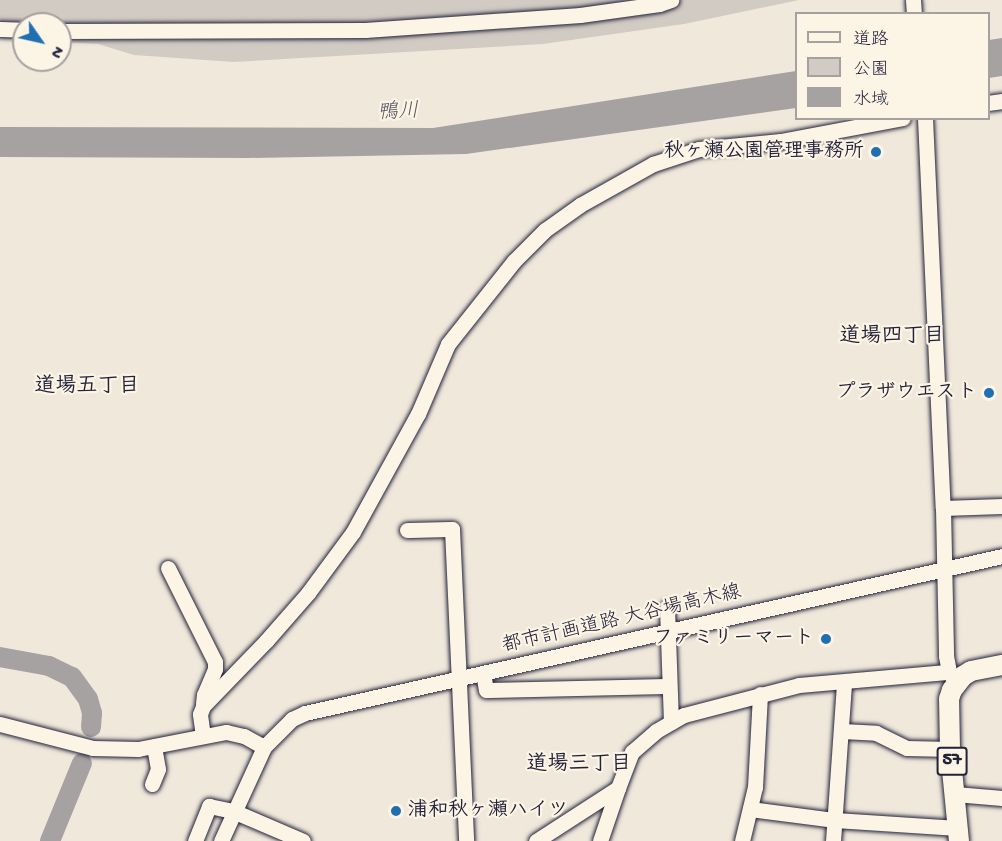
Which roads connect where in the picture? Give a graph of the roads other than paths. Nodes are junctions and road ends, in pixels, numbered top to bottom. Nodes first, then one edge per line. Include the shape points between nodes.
1 (671, 0) edge
2 (72, 31) edge
3 (892, 120) edge
4 (925, 120) edge
5 (1002, 506) edge
6 (943, 508) junction
7 (407, 530) dead end
8 (1002, 556) edge
9 (168, 568) dead end
10 (944, 570) junction
11 (667, 608) dead end
12 (668, 630) junction
13 (1002, 665) edge
14 (483, 673) junction
15 (953, 677) junction
16 (460, 679) junction
17 (844, 682) junction
18 (669, 686) junction
19 (760, 694) junction
20 (203, 706) junction
21 (671, 722) junction
22 (0, 724) edge
23 (842, 731) junction
24 (203, 736) junction
25 (154, 746) junction
26 (264, 747) junction
27 (950, 749) junction
28 (152, 784) dead end
29 (618, 788) junction
30 (955, 794) junction
31 (1002, 798) edge
32 (750, 809) junction
33 (233, 811) junction
34 (835, 820) junction
35 (959, 835) edge
36 (195, 841) edge
37 (221, 841) edge
38 (303, 841) edge
39 (466, 841) edge
40 (537, 841) edge
41 (600, 841) edge
42 (742, 841) edge
43 (833, 841) edge

1 - 2 street via 570,16 365,30
3 - 20 street via 781,141 700,149 653,164 580,205 545,230 514,261 448,344 418,414 352,532 308,593
4 - 6 street via 949,480
5 - 6 street
6 - 10 street
7 - 16 street via 452,529
8 - 10 street, 都市計画道路 大谷場高木線
9 - 20 street via 215,662
10 - 12 street, 都市計画道路 大谷場高木線
10 - 15 street
11 - 12 street
12 - 14 street, 都市計画道路 大谷場高木線
12 - 18 street
13 - 15 main road
14 - 16 street, 都市計画道路 大谷場高木線
14 - 18 street via 486,690
15 - 17 street
15 - 27 main road, 57 via 949,699
16 - 26 street, 都市計画道路 大谷場高木線 via 305,713 285,725
16 - 39 street
17 - 19 street via 799,685
17 - 23 street
18 - 21 street
19 - 21 street
19 - 32 street via 755,787
20 - 24 street
21 - 29 street via 632,752
22 - 25 street via 93,748
23 - 27 street via 876,733 908,748
23 - 34 street
24 - 25 street
24 - 26 street via 234,732
25 - 28 street via 158,769
26 - 33 street, 都市計画道路 大谷場高木線
27 - 30 main road, 57
29 - 40 street
29 - 41 street
30 - 31 street
30 - 35 main road, 57
32 - 34 street
32 - 42 street
33 - 36 street via 209,806
33 - 37 street, 都市計画道路 大谷場高木線
33 - 38 street
34 - 35 street
34 - 43 street

